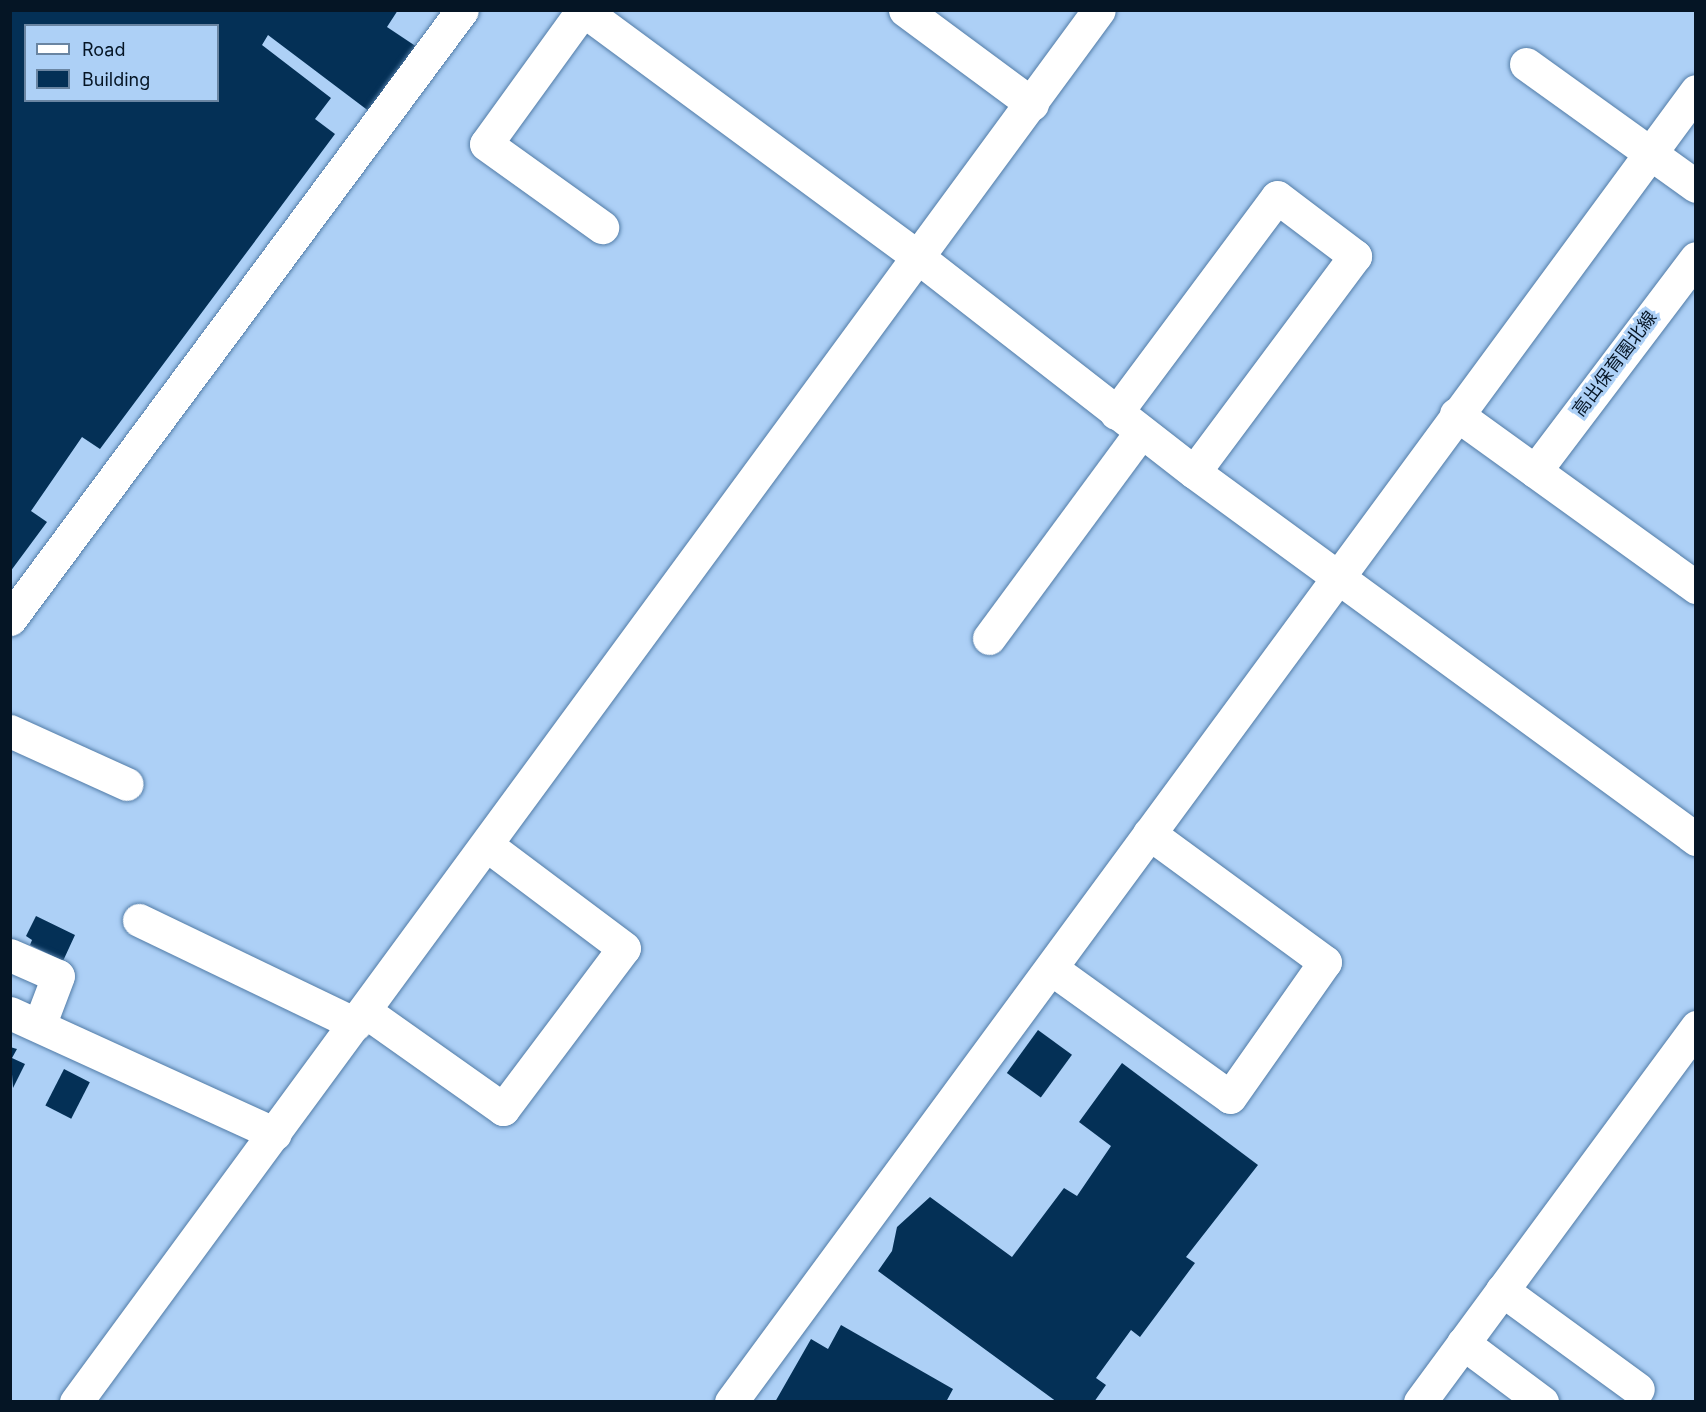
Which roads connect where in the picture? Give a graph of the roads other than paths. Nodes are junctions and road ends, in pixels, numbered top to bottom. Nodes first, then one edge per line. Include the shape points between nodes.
1 (462, 10) edge
2 (583, 10) edge
3 (905, 10) edge
4 (1099, 10) edge
5 (1526, 64) dead end
6 (1695, 91) edge
7 (1032, 104) junction
8 (1650, 153) junction
9 (1695, 186) edge
10 (602, 227) dead end
11 (919, 258) junction
12 (1695, 258) edge
13 (1116, 413) junction
14 (1456, 414) junction
15 (1141, 432) junction
16 (1535, 471) junction
17 (1194, 472) junction
18 (1336, 577) junction
19 (1695, 587) edge
20 (10, 619) edge
21 (989, 638) dead end
22 (10, 731) edge
23 (127, 784) dead end
24 (1149, 833) junction
25 (1695, 839) edge
26 (487, 844) junction
27 (139, 920) dead end
28 (10, 956) edge
29 (1052, 969) junction
30 (360, 1018) junction
31 (25, 1020) edge
32 (1695, 1027) edge
33 (275, 1134) junction
34 (1502, 1290) junction
35 (1463, 1342) junction
36 (1638, 1389) dead end
37 (76, 1401) edge
38 (731, 1401) edge
39 (1420, 1401) edge
40 (1542, 1401) edge

1 - 20 street
2 - 10 street via 486,144
2 - 11 street
3 - 7 street
4 - 7 street
5 - 8 street
6 - 8 street
7 - 11 street
8 - 9 street
8 - 14 street
11 - 13 street
11 - 26 street
12 - 16 street, 高出保育園北線
13 - 15 street
13 - 17 street via 1277,197 1329,236 1355,256
14 - 16 street
14 - 18 street
15 - 17 street
15 - 21 street
16 - 19 street
17 - 18 street
18 - 24 street
18 - 25 street
22 - 23 street
24 - 29 street
24 - 29 street via 1325,962 1230,1097
26 - 30 street
26 - 30 street via 624,948 503,1108
27 - 30 street
28 - 31 street via 58,976
29 - 38 street
30 - 33 street
31 - 33 street
32 - 34 street
33 - 37 street
34 - 35 street
34 - 36 street
35 - 39 street
35 - 40 street

